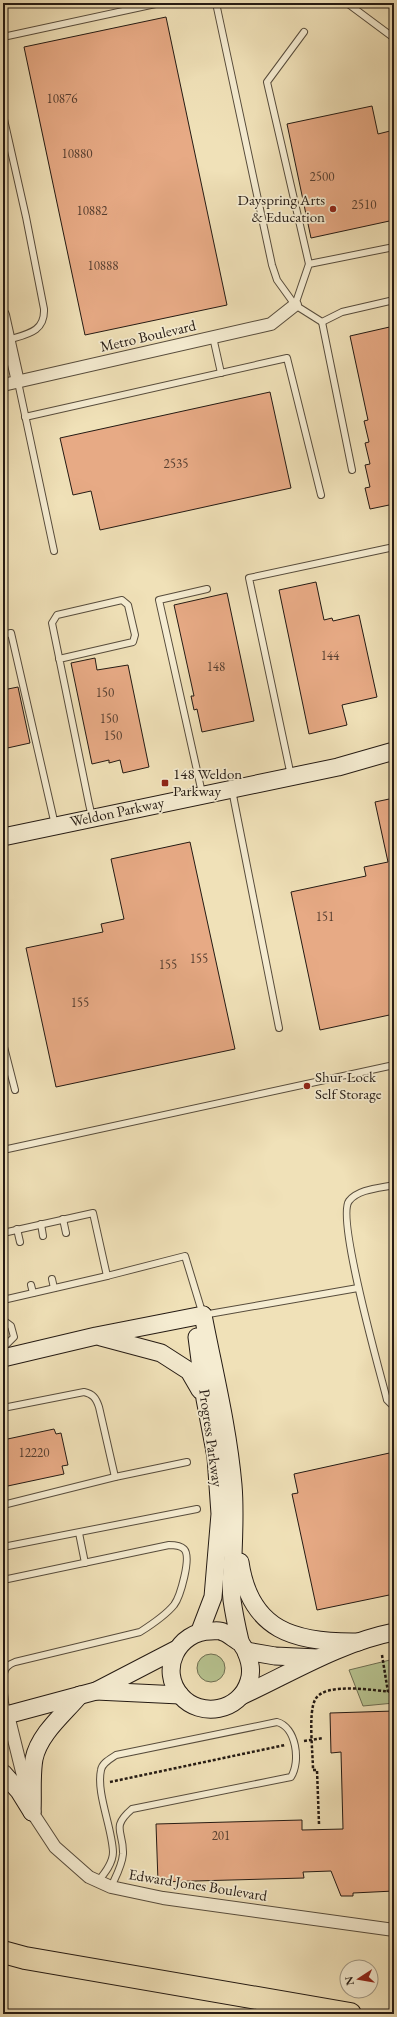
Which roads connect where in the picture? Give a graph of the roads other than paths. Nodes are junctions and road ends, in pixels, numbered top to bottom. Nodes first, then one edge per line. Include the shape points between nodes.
1 (160, 3) edge
2 (216, 3) edge
3 (347, 3) edge
4 (304, 32) dead end
5 (3, 37) edge
6 (394, 38) edge
7 (3, 115) edge
8 (394, 247) edge
9 (309, 264) junction
10 (394, 300) edge
11 (295, 305) junction
12 (3, 315) edge
13 (322, 322) junction
14 (214, 337) junction
15 (6, 341) edge
16 (221, 373) junction
17 (18, 382) junction
18 (3, 385) edge
19 (25, 417) junction
20 (352, 470) dead end
21 (321, 495) dead end
22 (394, 547) edge
23 (54, 551) dead end
24 (207, 589) dead end
25 (3, 635) edge
26 (59, 659) junction
27 (394, 751) edge
28 (291, 776) junction
29 (232, 789) junction
30 (202, 795) junction
31 (92, 817) junction
32 (55, 825) junction
33 (3, 837) edge
34 (279, 1028) dead end
35 (3, 1043) edge
36 (394, 1065) edge
37 (15, 1090) dead end
38 (3, 1150) edge
39 (394, 1185) edge
40 (63, 1218) junction
41 (41, 1224) junction
42 (17, 1229) junction
43 (3, 1233) edge
44 (66, 1233) dead end
45 (43, 1236) dead end
46 (20, 1242) dead end
47 (75, 1275) dead end
48 (107, 1276) junction
49 (52, 1279) dead end
50 (76, 1282) junction
51 (31, 1285) dead end
52 (54, 1288) junction
53 (358, 1288) junction
54 (33, 1293) junction
55 (3, 1300) edge
56 (203, 1315) junction
57 (3, 1316) edge
58 (3, 1320) edge
59 (96, 1336) junction
60 (6, 1349) edge
61 (205, 1399) junction
62 (394, 1407) edge
63 (3, 1408) edge
64 (187, 1462) dead end
65 (115, 1477) junction
66 (7, 1504) dead end
67 (197, 1509) dead end
68 (235, 1526) junction
69 (79, 1533) junction
70 (3, 1547) edge
71 (85, 1563) junction
72 (3, 1580) edge
73 (200, 1631) junction
74 (394, 1632) edge
75 (358, 1642) junction
76 (243, 1647) junction
77 (177, 1649) junction
78 (318, 1658) junction
79 (4, 1670) edge
80 (88, 1693) junction
81 (180, 1695) junction
82 (241, 1696) junction
83 (5, 1716) edge
84 (3, 1773) edge
85 (32, 1812) junction
86 (98, 1881) junction
87 (111, 1887) junction
88 (394, 1930) edge
89 (3, 1952) edge
90 (3, 1958) edge
91 (25, 1958) junction
92 (350, 2014) edge

1 - 5 lane
2 - 11 lane via 272,264 277,280
3 - 6 lane
4 - 9 lane via 267,82
7 - 15 lane via 44,309 41,325 27,334
8 - 9 lane
9 - 11 lane
10 - 13 lane via 342,312
11 - 13 lane
11 - 14 street, Metro Boulevard via 271,324
12 - 15 street
13 - 20 lane
14 - 16 lane
14 - 17 street, Metro Boulevard
15 - 17 street
16 - 19 lane
16 - 21 lane via 287,358
17 - 18 street, Metro Boulevard
17 - 19 lane
19 - 23 lane
22 - 28 lane via 249,578
24 - 30 lane via 159,600
25 - 32 lane via 11,633
26 - 26 lane via 52,623 57,615 122,600 128,605 135,635 133,642
26 - 31 lane
27 - 28 street, Weldon Parkway via 338,767
28 - 29 street, Weldon Parkway
29 - 30 street, Weldon Parkway
29 - 34 lane
30 - 31 street, Weldon Parkway
31 - 32 street, Weldon Parkway
32 - 33 street, Weldon Parkway
35 - 37 lane
36 - 38 lane
39 - 53 lane via 358,1194 348,1202 346,1214
40 - 41 lane
40 - 44 lane
40 - 48 lane via 93,1213
41 - 42 lane
41 - 45 lane
42 - 43 lane
42 - 46 lane
47 - 50 lane
48 - 50 lane
48 - 56 lane via 185,1256
49 - 52 lane
50 - 52 lane
51 - 54 lane
52 - 54 lane
53 - 56 lane
53 - 62 lane via 387,1400
54 - 55 lane
56 - 59 street
56 - 61 street, Progress Parkway via 197,1339
56 - 68 street, Progress Parkway via 228,1436
57 - 58 lane
58 - 60 lane via 11,1326 14,1337
59 - 60 street
59 - 61 street via 161,1353 189,1371
61 - 73 street, Progress Parkway via 216,1457 220,1514 213,1597
63 - 65 lane via 84,1392 91,1394 97,1400
64 - 65 lane
65 - 66 lane
67 - 69 lane
68 - 75 street via 243,1582 258,1612 279,1629 308,1640
68 - 76 street via 231,1592
69 - 70 lane
69 - 71 lane
71 - 72 lane
71 - 79 lane via 169,1545 177,1545 184,1549 187,1556 185,1573 174,1604 140,1632 15,1662
73 - 76 street via 222,1631
73 - 77 street via 187,1638
74 - 75 street
75 - 78 street
76 - 78 street via 276,1656
76 - 82 street via 250,1666 249,1682
77 - 80 street
77 - 81 street via 171,1664 172,1680
78 - 82 street
79 - 83 lane
80 - 81 street
80 - 83 street
80 - 85 street via 50,1728 42,1740 34,1759
81 - 82 street via 190,1704 203,1709 217,1709 230,1705
83 - 85 street, Edward Jones Boulevard
84 - 85 street via 19,1791
85 - 86 street, Edward Jones Boulevard via 55,1848 89,1877
86 - 87 street, Edward Jones Boulevard
86 - 87 lane via 107,1871 113,1853 100,1784 101,1768 107,1760 116,1755 277,1722 284,1724 291,1732 294,1743 295,1771 291,1777 132,1809 119,1825 123,1854 120,1869
87 - 88 street, Edward Jones Boulevard via 163,1898
89 - 91 highway
90 - 91 highway
91 - 92 highway

